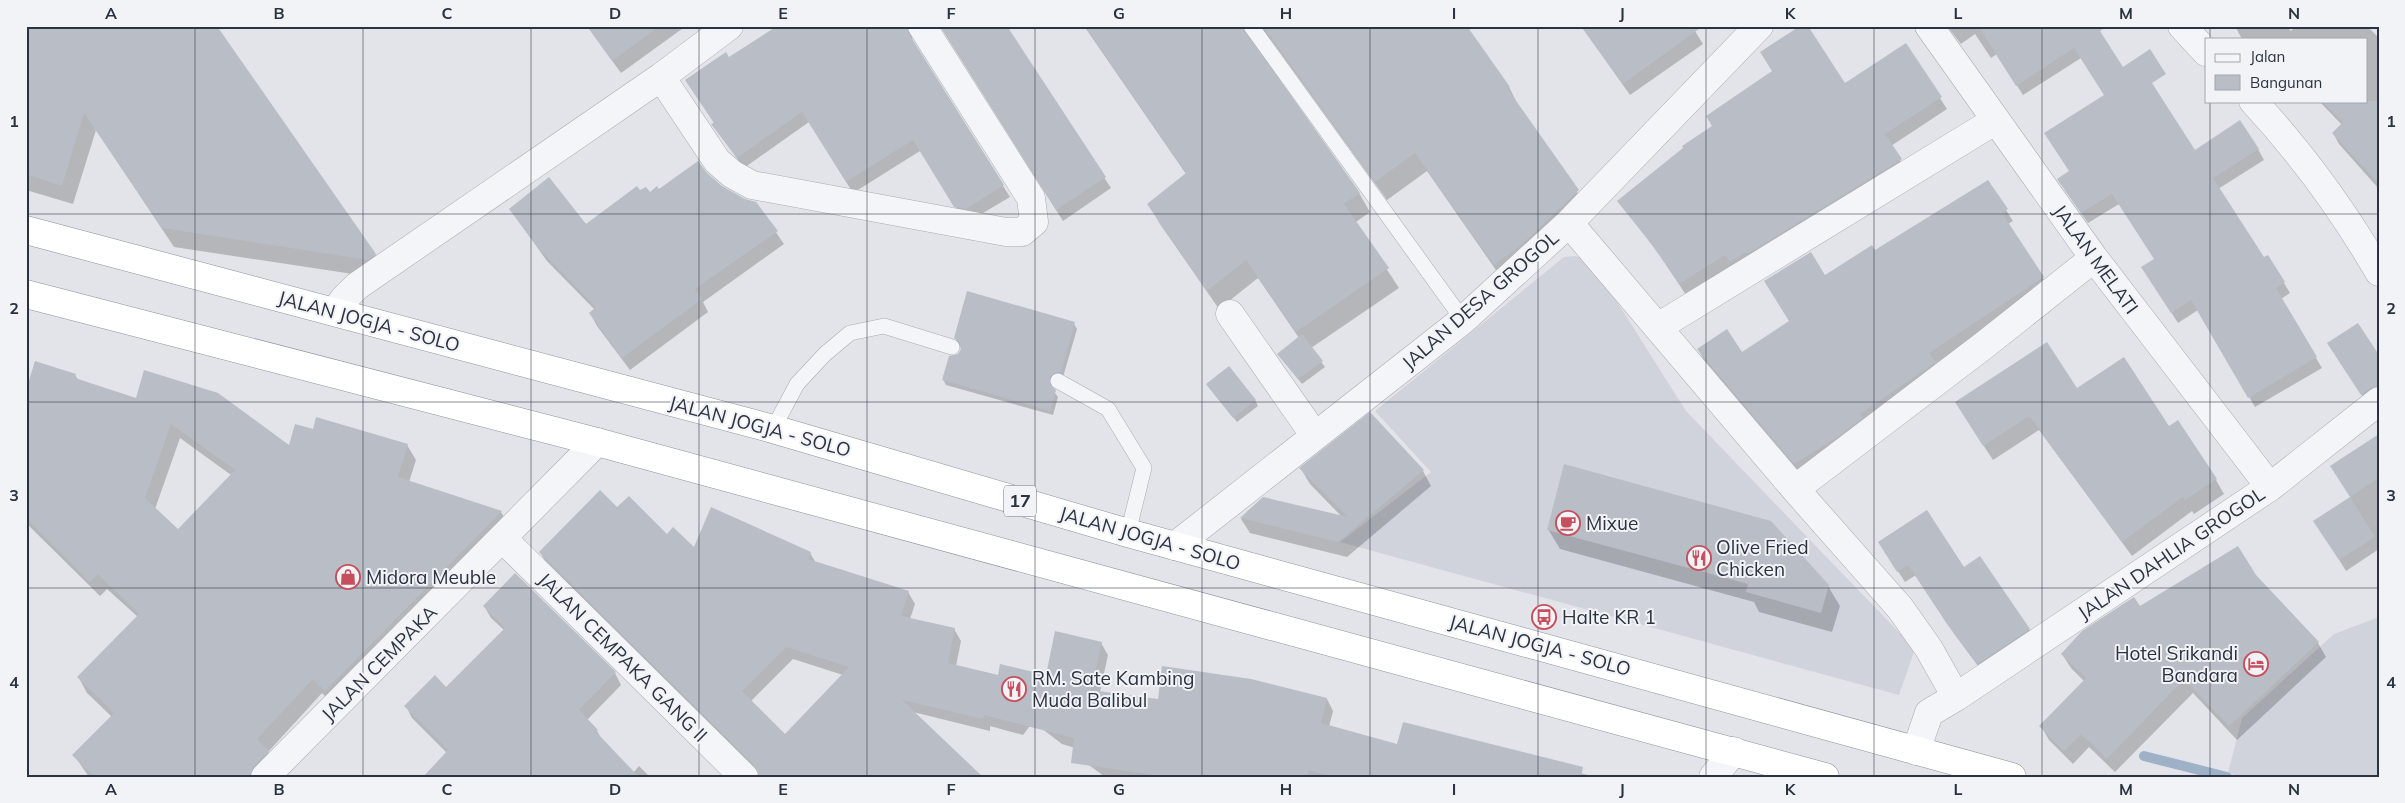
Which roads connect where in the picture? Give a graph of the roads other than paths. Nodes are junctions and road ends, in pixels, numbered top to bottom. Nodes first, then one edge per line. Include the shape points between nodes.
1 (729, 26) edge
2 (922, 26) edge
3 (1251, 26) edge
4 (1759, 26) edge
5 (1929, 26) edge
6 (2182, 26) edge
7 (2205, 51) edge
8 (661, 77) junction
9 (2254, 102) edge
10 (1996, 120) junction
11 (1569, 223) junction
12 (26, 230) edge
13 (2094, 258) junction
14 (2379, 272) edge
15 (26, 294) edge
16 (335, 312) junction
17 (1230, 314) dead end
18 (1463, 320) junction
19 (1658, 327) junction
20 (952, 347) dead end
21 (1058, 381) dead end
22 (2379, 402) edge
23 (773, 429) junction
24 (1315, 436) junction
25 (598, 442) junction
26 (2270, 487) junction
27 (1795, 489) junction
28 (1128, 533) junction
29 (502, 538) junction
30 (1175, 546) junction
31 (1956, 697) junction
32 (1916, 751) junction
33 (1734, 752) junction
34 (266, 777) edge
35 (744, 777) edge
36 (1713, 777) edge
37 (1825, 777) edge
38 (2012, 777) edge

1 - 8 street
2 - 8 street via 1031,198 1034,222 1022,232 1006,232 752,185 717,161
3 - 18 lane
4 - 11 street, JALAN DESA GROGOL
5 - 10 street, JALAN MELATI
6 - 7 street
8 - 16 street via 357,286
9 - 14 street via 2307,163 2346,216
10 - 13 street, JALAN MELATI
10 - 19 street
11 - 18 street, JALAN DESA GROGOL
11 - 19 street
12 - 16 highway, JALAN JOGJA - SOLO / 17
13 - 26 street, JALAN MELATI
13 - 27 street
15 - 25 highway
16 - 23 highway, JALAN JOGJA - SOLO / 17
17 - 24 street
18 - 24 street, JALAN DESA GROGOL
19 - 27 street
20 - 23 lane via 884,326 850,333 797,384
21 - 28 lane via 1108,409 1144,468
22 - 26 street, JALAN DAHLIA GROGOL
23 - 28 highway, JALAN JOGJA - SOLO / 17
24 - 30 street, JALAN DESA GROGOL
25 - 29 street, JALAN CEMPAKA
25 - 33 highway
26 - 31 street, JALAN DAHLIA GROGOL
27 - 31 street via 1900,608 1929,649
28 - 30 highway, JALAN JOGJA - SOLO / 17
29 - 34 street, JALAN CEMPAKA
29 - 35 street, JALAN CEMPAKA GANG II
30 - 32 highway, JALAN JOGJA - SOLO / 17
31 - 32 street, JALAN DAHLIA GROGOL via 1929,713
32 - 38 highway, JALAN JOGJA - SOLO / 17
33 - 36 street
33 - 37 highway

